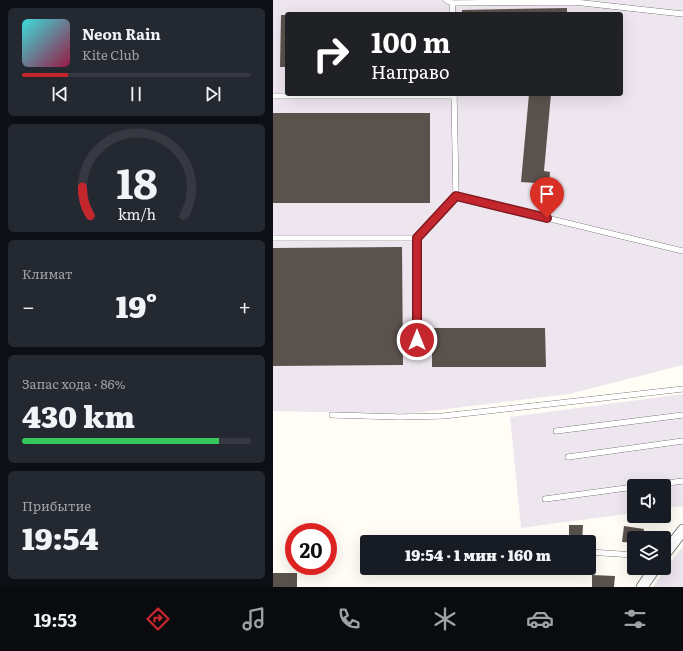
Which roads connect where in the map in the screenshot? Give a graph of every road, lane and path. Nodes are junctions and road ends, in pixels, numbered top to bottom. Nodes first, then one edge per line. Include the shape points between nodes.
1 (446, 0) edge
2 (452, 3) junction
3 (453, 12) edge
4 (683, 14) edge
5 (273, 96) edge
6 (285, 96) edge
7 (454, 96) edge
8 (456, 196) junction
9 (273, 238) edge
10 (417, 238) junction
11 (683, 251) edge
12 (417, 340) dead end
13 (683, 389) edge
14 (332, 415) dead end
15 (683, 415) edge
16 (556, 431) dead end
17 (683, 441) edge
18 (567, 457) dead end
19 (683, 481) edge
20 (671, 483) edge
21 (627, 489) edge
22 (545, 499) dead end
23 (683, 530) edge
24 (671, 546) edge
25 (596, 552) edge
26 (627, 555) edge
27 (650, 575) edge
28 (642, 587) edge

1 - 2 lane
2 - 3 lane
2 - 4 lane via 574,2
5 - 6 lane
7 - 8 lane
8 - 10 lane
8 - 11 lane
9 - 10 lane
10 - 12 lane
13 - 14 lane via 443,416 400,418
15 - 16 lane
17 - 18 lane
19 - 20 lane
21 - 22 lane
23 - 24 street
25 - 26 lane
27 - 28 street

